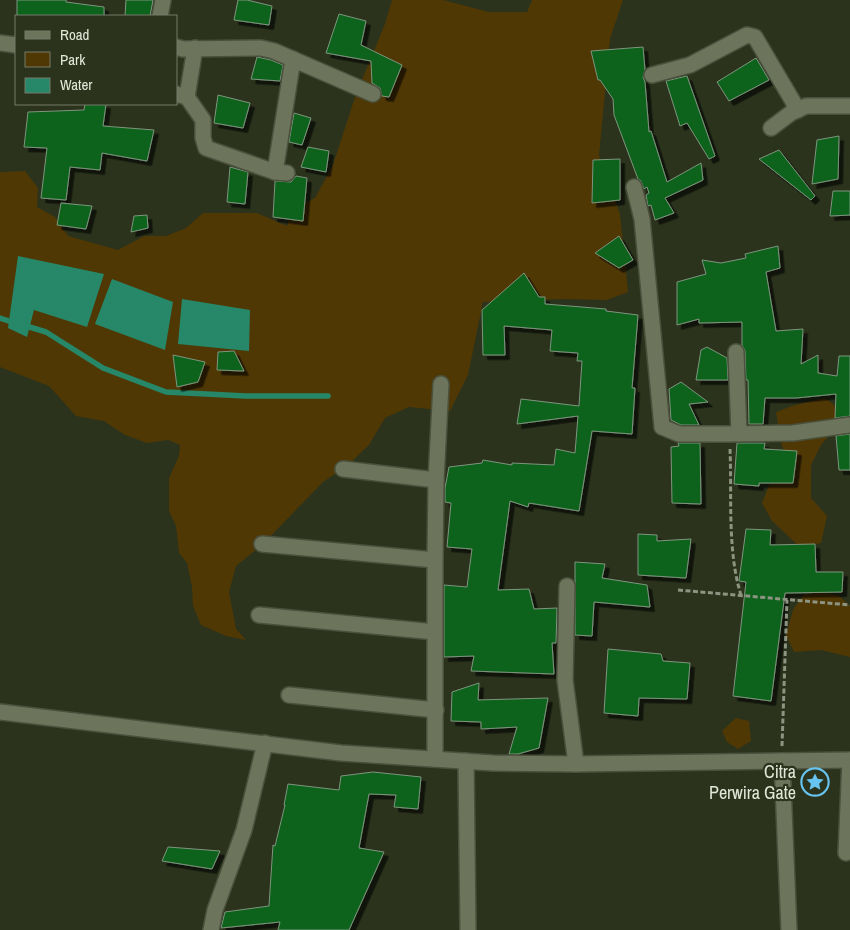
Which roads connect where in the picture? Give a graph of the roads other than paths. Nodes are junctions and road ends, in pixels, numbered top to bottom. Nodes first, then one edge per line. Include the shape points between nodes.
1 (163, 0) edge
2 (160, 15) edge
3 (0, 43) edge
4 (15, 46) edge
5 (178, 48) edge
6 (195, 48) junction
7 (293, 59) junction
8 (652, 75) dead end
9 (373, 94) dead end
10 (182, 96) edge
11 (850, 106) edge
12 (798, 110) junction
13 (771, 128) dead end
14 (634, 187) dead end
15 (736, 352) dead end
16 (441, 384) dead end
17 (850, 425) edge
18 (734, 434) junction
19 (343, 469) dead end
20 (436, 480) junction
21 (262, 544) dead end
22 (434, 560) junction
23 (567, 586) dead end
24 (259, 615) dead end
25 (435, 632) junction
26 (289, 695) dead end
27 (436, 710) junction
28 (0, 712) edge
29 (265, 743) junction
30 (435, 759) junction
31 (850, 760) edge
32 (466, 761) junction
33 (782, 762) junction
34 (576, 764) junction
35 (846, 853) dead end
36 (211, 930) edge
37 (468, 930) edge
38 (789, 930) edge

1 - 2 street
3 - 4 street
5 - 6 street
6 - 7 street via 261,48
6 - 10 street
7 - 9 street
7 - 10 street via 281,172 206,148 203,120
8 - 12 street via 690,65 747,35 755,37
11 - 12 street via 806,106
12 - 13 street
14 - 18 street via 642,219 662,427 679,434
15 - 18 street
16 - 20 street
17 - 18 street via 793,433
19 - 20 street
20 - 22 street
21 - 22 street
22 - 25 street
23 - 34 street via 565,680
24 - 25 street
25 - 27 street
26 - 27 street
27 - 30 street
28 - 29 street
29 - 30 street via 341,753
29 - 36 street via 244,830
30 - 32 street
31 - 33 street
31 - 35 street
32 - 34 street
32 - 37 street
33 - 34 street
33 - 38 street

